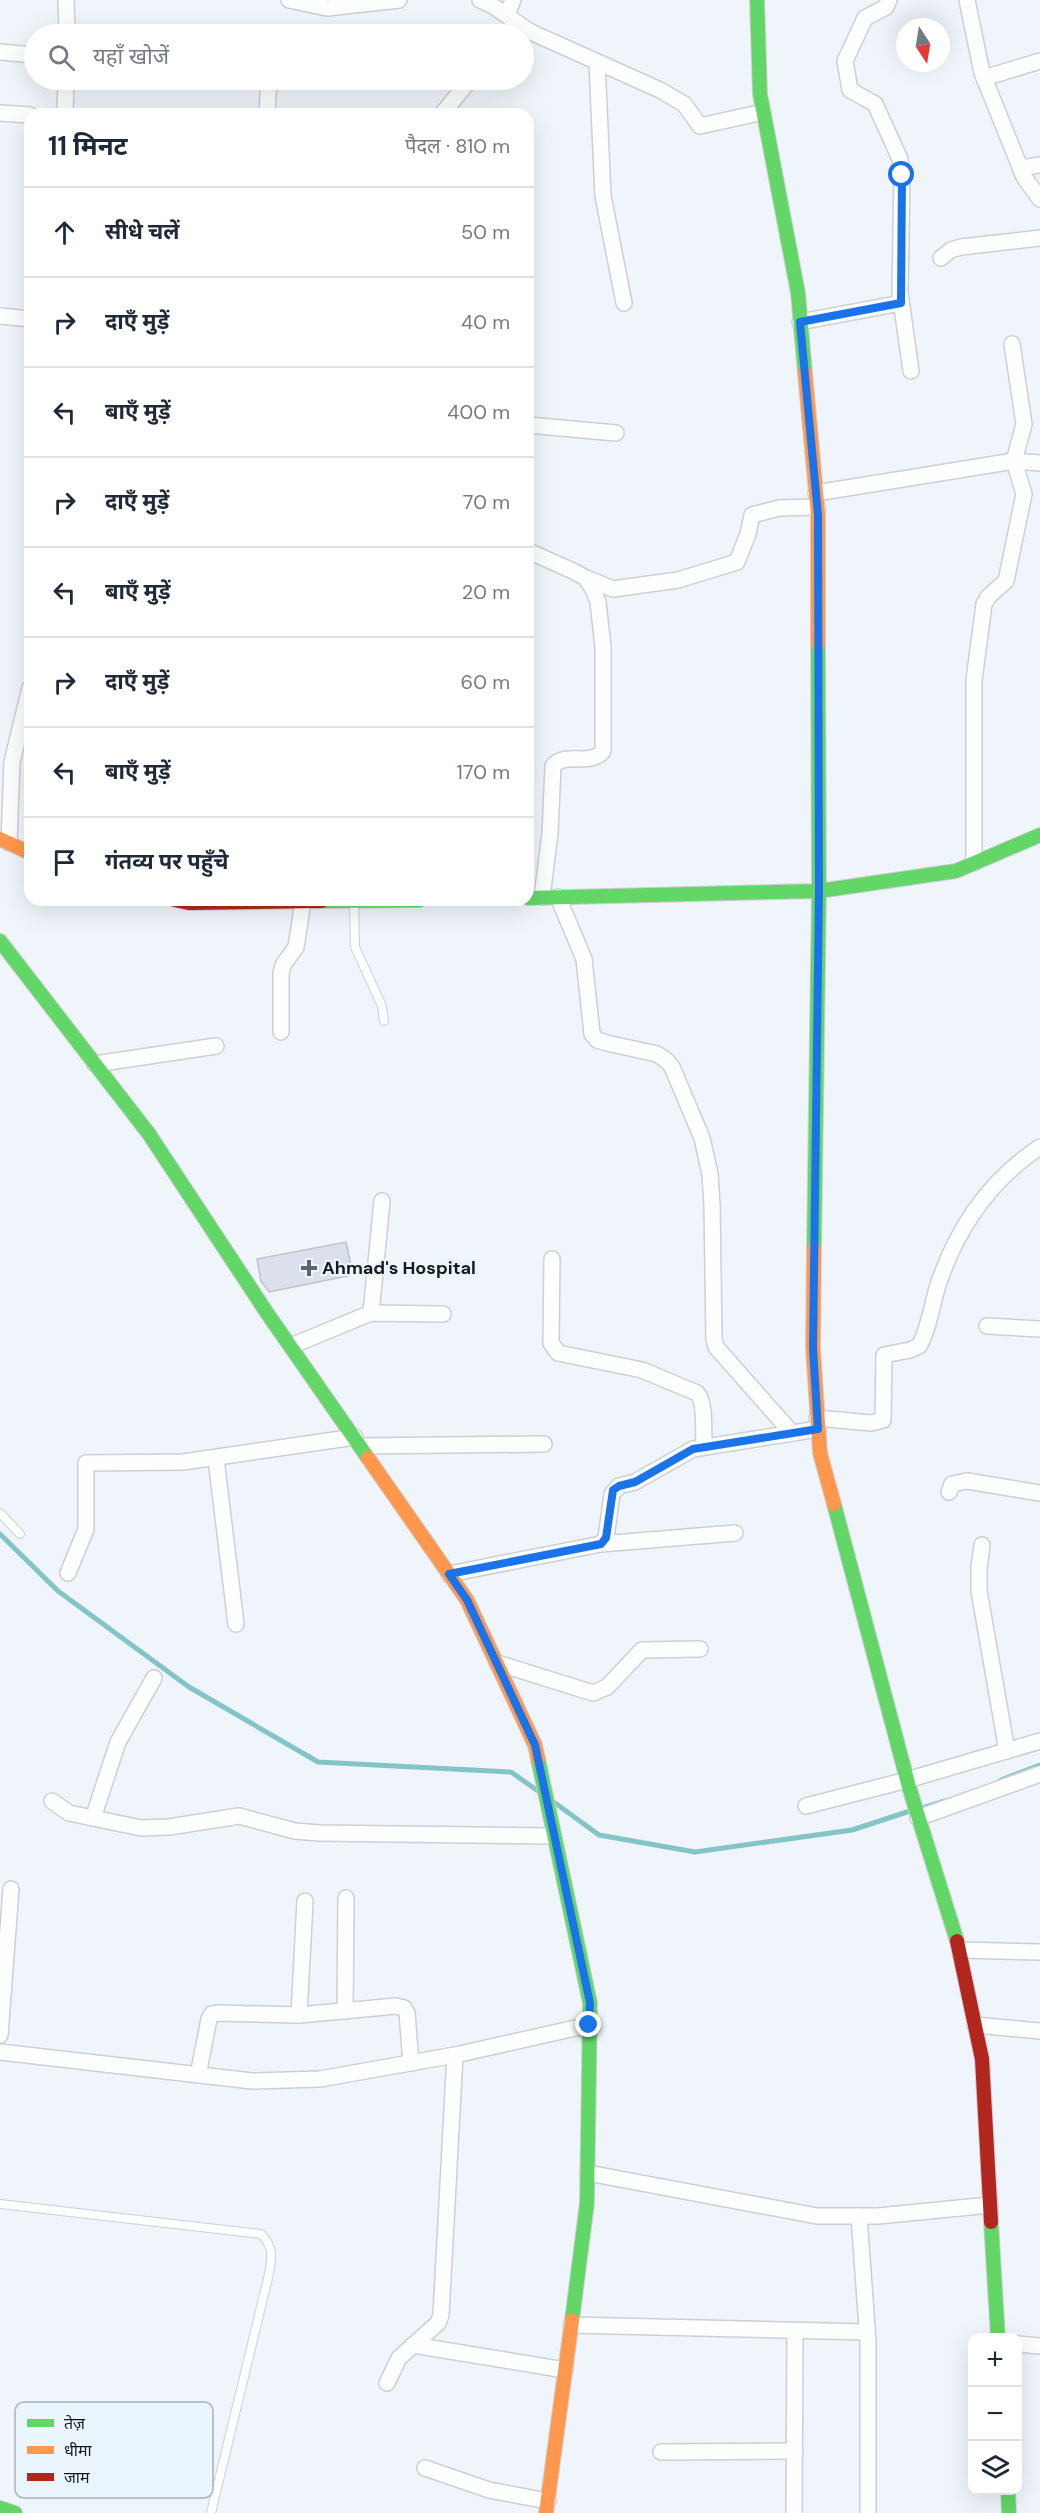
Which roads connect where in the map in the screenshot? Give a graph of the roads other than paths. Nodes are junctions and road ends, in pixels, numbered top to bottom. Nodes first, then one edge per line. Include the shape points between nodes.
1 (66, 0) edge
2 (289, 0) edge
3 (399, 0) edge
4 (480, 0) edge
5 (513, 0) edge
6 (757, 0) edge
7 (889, 0) edge
8 (967, 0) edge
9 (67, 24) edge
10 (510, 24) edge
11 (534, 35) edge
12 (0, 52) edge
13 (24, 54) edge
14 (1040, 61) edge
15 (597, 63) junction
16 (984, 78) junction
17 (65, 90) edge
18 (268, 90) edge
19 (462, 90) edge
20 (64, 108) edge
21 (267, 108) edge
22 (447, 108) edge
23 (0, 112) edge
24 (763, 112) junction
25 (24, 114) edge
26 (1040, 165) edge
27 (1020, 168) junction
28 (1040, 199) edge
29 (1040, 238) edge
30 (941, 258) dead end
31 (624, 303) dead end
32 (901, 303) junction
33 (0, 315) edge
34 (24, 318) edge
35 (800, 322) junction
36 (1012, 344) dead end
37 (911, 371) dead end
38 (534, 426) edge
39 (616, 433) dead end
40 (1014, 462) junction
41 (1040, 463) edge
42 (816, 500) junction
43 (534, 554) edge
44 (586, 578) junction
45 (24, 713) edge
46 (1040, 836) edge
47 (4, 841) edge
48 (24, 850) edge
49 (974, 863) junction
50 (819, 891) junction
51 (558, 897) junction
52 (535, 898) edge
53 (302, 906) edge
54 (354, 906) edge
55 (0, 942) edge
56 (384, 1021) dead end
57 (281, 1032) dead end
58 (216, 1047) dead end
59 (95, 1064) junction
60 (1040, 1147) edge
61 (382, 1201) dead end
62 (552, 1259) dead end
63 (371, 1312) junction
64 (443, 1314) dead end
65 (987, 1326) dead end
66 (1040, 1329) edge
67 (291, 1346) junction
68 (818, 1423) junction
69 (792, 1433) junction
70 (358, 1442) junction
71 (544, 1444) dead end
72 (704, 1447) junction
73 (216, 1459) junction
74 (950, 1492) dead end
75 (1040, 1493) edge
76 (0, 1513) edge
77 (735, 1533) dead end
78 (20, 1534) dead end
79 (601, 1544) junction
80 (982, 1545) dead end
81 (68, 1573) dead end
82 (449, 1574) junction
83 (236, 1624) dead end
84 (700, 1650) dead end
85 (497, 1663) junction
86 (154, 1677) dead end
87 (1040, 1741) edge
88 (1007, 1751) junction
89 (1040, 1774) edge
90 (908, 1784) junction
91 (52, 1801) dead end
92 (806, 1806) dead end
93 (917, 1815) junction
94 (93, 1818) junction
95 (554, 1836) junction
96 (11, 1889) dead end
97 (346, 1898) dead end
98 (305, 1901) dead end
99 (960, 1950) junction
100 (1040, 1952) edge
101 (345, 2011) junction
102 (299, 2015) junction
103 (589, 2025) junction
104 (975, 2025) junction
105 (1040, 2031) edge
106 (0, 2035) edge
107 (0, 2052) edge
108 (455, 2055) junction
109 (411, 2063) junction
110 (198, 2075) junction
111 (588, 2173) junction
112 (0, 2204) edge
113 (990, 2205) junction
114 (859, 2216) junction
115 (571, 2325) junction
116 (795, 2331) junction
117 (867, 2332) junction
118 (998, 2333) edge
119 (413, 2344) junction
120 (1022, 2344) edge
121 (1040, 2346) edge
122 (565, 2370) junction
123 (387, 2383) dead end
124 (795, 2451) junction
125 (661, 2452) dead end
126 (425, 2468) dead end
127 (1008, 2495) edge
128 (547, 2507) edge
129 (0, 2508) edge
130 (15, 2513) edge
131 (211, 2513) edge
132 (794, 2513) edge
133 (868, 2513) edge
134 (1009, 2513) edge

1 - 9 street
2 - 3 street via 327,8
4 - 10 street
5 - 10 street
6 - 24 street
7 - 32 street via 886,8 865,18 845,61 850,90 874,104 900,159
8 - 16 street
11 - 15 street
12 - 13 street
14 - 16 street
15 - 24 street via 684,104 700,126
15 - 31 street via 603,196
16 - 27 street
17 - 20 street
18 - 21 street
19 - 22 street
23 - 25 street
24 - 35 street via 798,293
26 - 27 street
27 - 28 street
29 - 30 street via 961,247
32 - 35 street
32 - 37 street
33 - 34 street
35 - 42 street
36 - 40 street via 1024,423
38 - 39 street
40 - 41 street
40 - 42 street
40 - 49 street via 1024,494 1018,531 1006,581 984,604 974,680
42 - 44 street via 752,515 737,562 678,580 613,589
42 - 50 street
43 - 44 street
44 - 52 street via 598,602 603,647 604,744 599,756 561,760 553,766 550,833
45 - 47 street via 12,762
46 - 49 street
47 - 48 street
49 - 50 street via 956,871
50 - 51 street
50 - 68 street via 813,1349
51 - 52 street
51 - 69 street via 584,959 592,1034 597,1040 657,1054 672,1067 702,1138 710,1174 716,1347
53 - 57 street via 296,947 281,974
54 - 56 lane via 355,947 382,1006
55 - 59 street
58 - 59 street
59 - 67 street via 149,1134
60 - 68 street via 1007,1171 983,1198 955,1242 919,1346 884,1355 884,1420
61 - 63 street
62 - 72 street via 554,1349 642,1370 697,1393 702,1404
63 - 64 street
63 - 67 street
65 - 66 street
67 - 70 street
68 - 69 street
68 - 90 street via 820,1454
69 - 72 street
70 - 71 street
70 - 73 street
70 - 82 street
72 - 79 street via 683,1453 635,1482 613,1490 606,1538
73 - 81 street via 86,1463 86,1529
73 - 83 street
74 - 75 street via 952,1484 967,1481
76 - 78 lane
77 - 79 street
79 - 82 street
80 - 88 street via 979,1591
82 - 85 street via 467,1600
84 - 85 street via 642,1650 607,1687 592,1693
85 - 95 street via 535,1745
86 - 94 street via 118,1742
87 - 88 street
88 - 90 street
89 - 93 street
90 - 92 street
90 - 93 street
91 - 94 street via 69,1813
93 - 99 street
94 - 95 street via 152,1828 238,1816 319,1833
95 - 103 street via 590,2003
96 - 106 street
97 - 101 street
98 - 102 street
99 - 100 street
99 - 104 street
101 - 102 street
101 - 109 street via 404,2008
102 - 110 street via 212,2014
103 - 108 street
103 - 111 street
104 - 105 street
104 - 113 street via 982,2059
107 - 110 street
108 - 109 street
108 - 119 street via 441,2315 438,2323
109 - 110 street via 320,2079 252,2081
111 - 114 street via 817,2216
111 - 115 street
112 - 131 lane via 261,2234 269,2242 273,2253 269,2274
113 - 114 street
113 - 118 street
114 - 117 street
115 - 116 street
115 - 122 street
116 - 117 street
116 - 124 street
117 - 133 street
119 - 122 street
119 - 123 street via 399,2358
120 - 121 street
122 - 128 street
124 - 125 street
124 - 132 street
126 - 128 street
127 - 134 street
129 - 130 street

